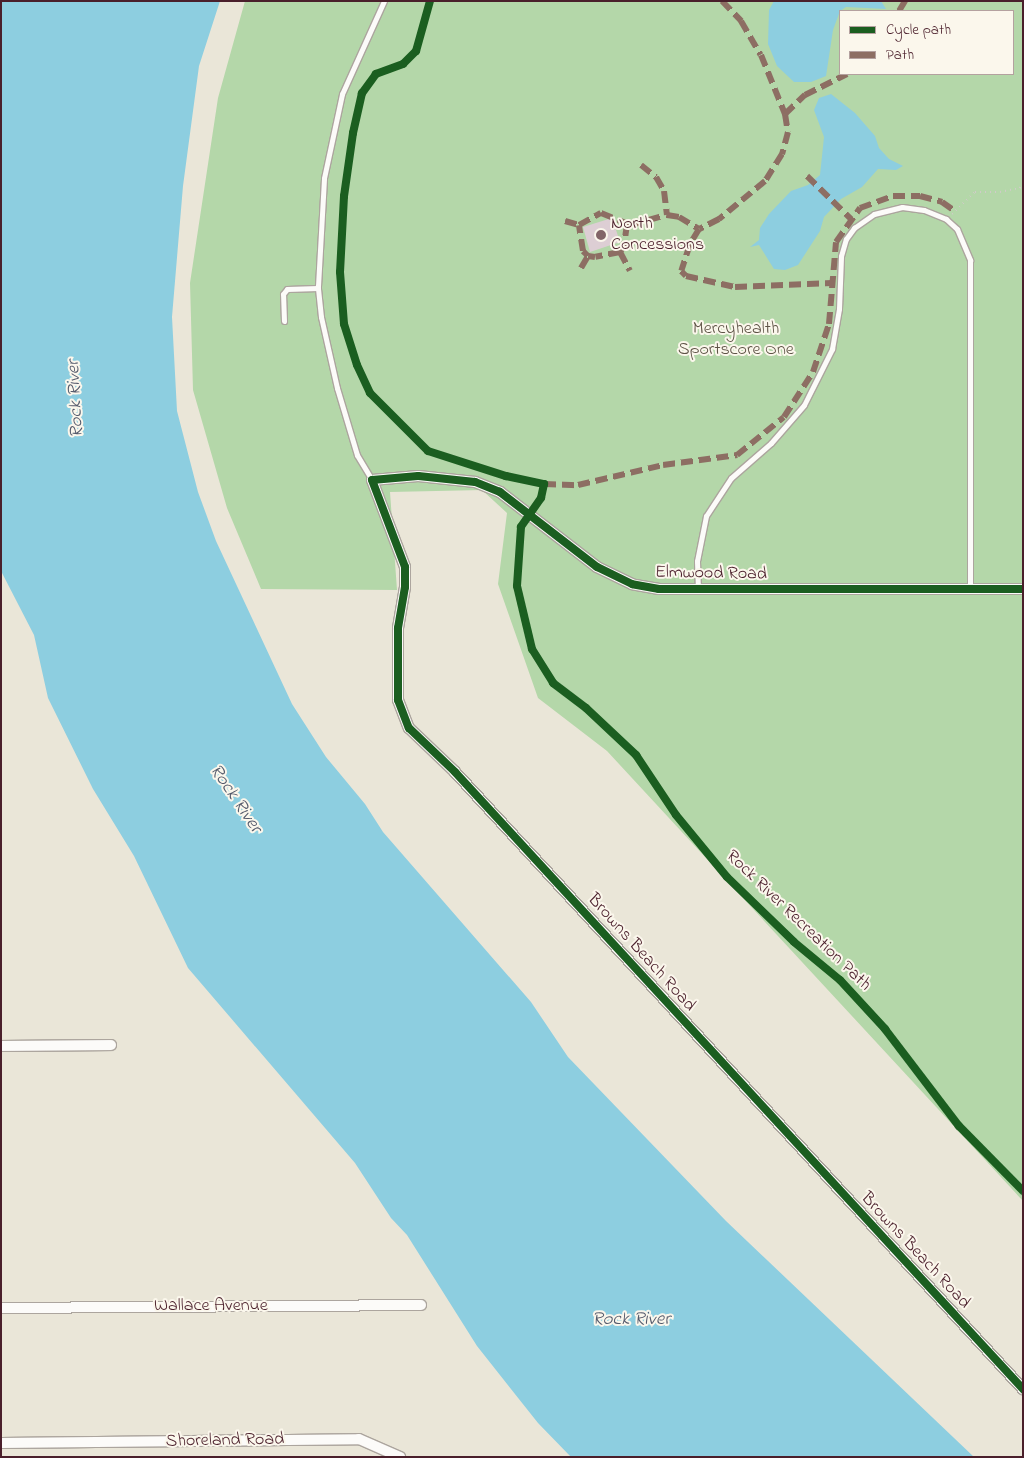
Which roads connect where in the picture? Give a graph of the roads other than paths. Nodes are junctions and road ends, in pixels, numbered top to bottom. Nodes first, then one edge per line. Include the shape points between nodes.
1 (384, 1) edge
2 (318, 288) junction
3 (284, 321) dead end
4 (372, 480) junction
5 (970, 589) junction
6 (1023, 589) edge
7 (698, 590) junction
8 (111, 1044) dead end
9 (1, 1046) edge
10 (421, 1305) dead end
11 (1, 1308) edge
12 (1023, 1389) edge
13 (1, 1443) edge
14 (400, 1457) edge

1 - 2 lane via 342,94 324,178
2 - 3 lane via 287,289 284,294
2 - 4 lane via 321,318 337,388 357,455
4 - 7 street, Elmwood Road via 418,476 475,482 500,492 596,567 617,578 659,589
4 - 12 street, Browns Beach Road via 405,567 398,628 398,700 409,728 455,772
5 - 6 street, Elmwood Road
5 - 7 street, Elmwood Road
5 - 7 lane via 970,260 957,229 946,219 924,210 902,207 874,214 854,228 841,256 838,325 826,365 804,405 731,478 706,516 697,560
8 - 9 street
10 - 11 street, Wallace Avenue
13 - 14 street, Shoreland Road via 359,1440

